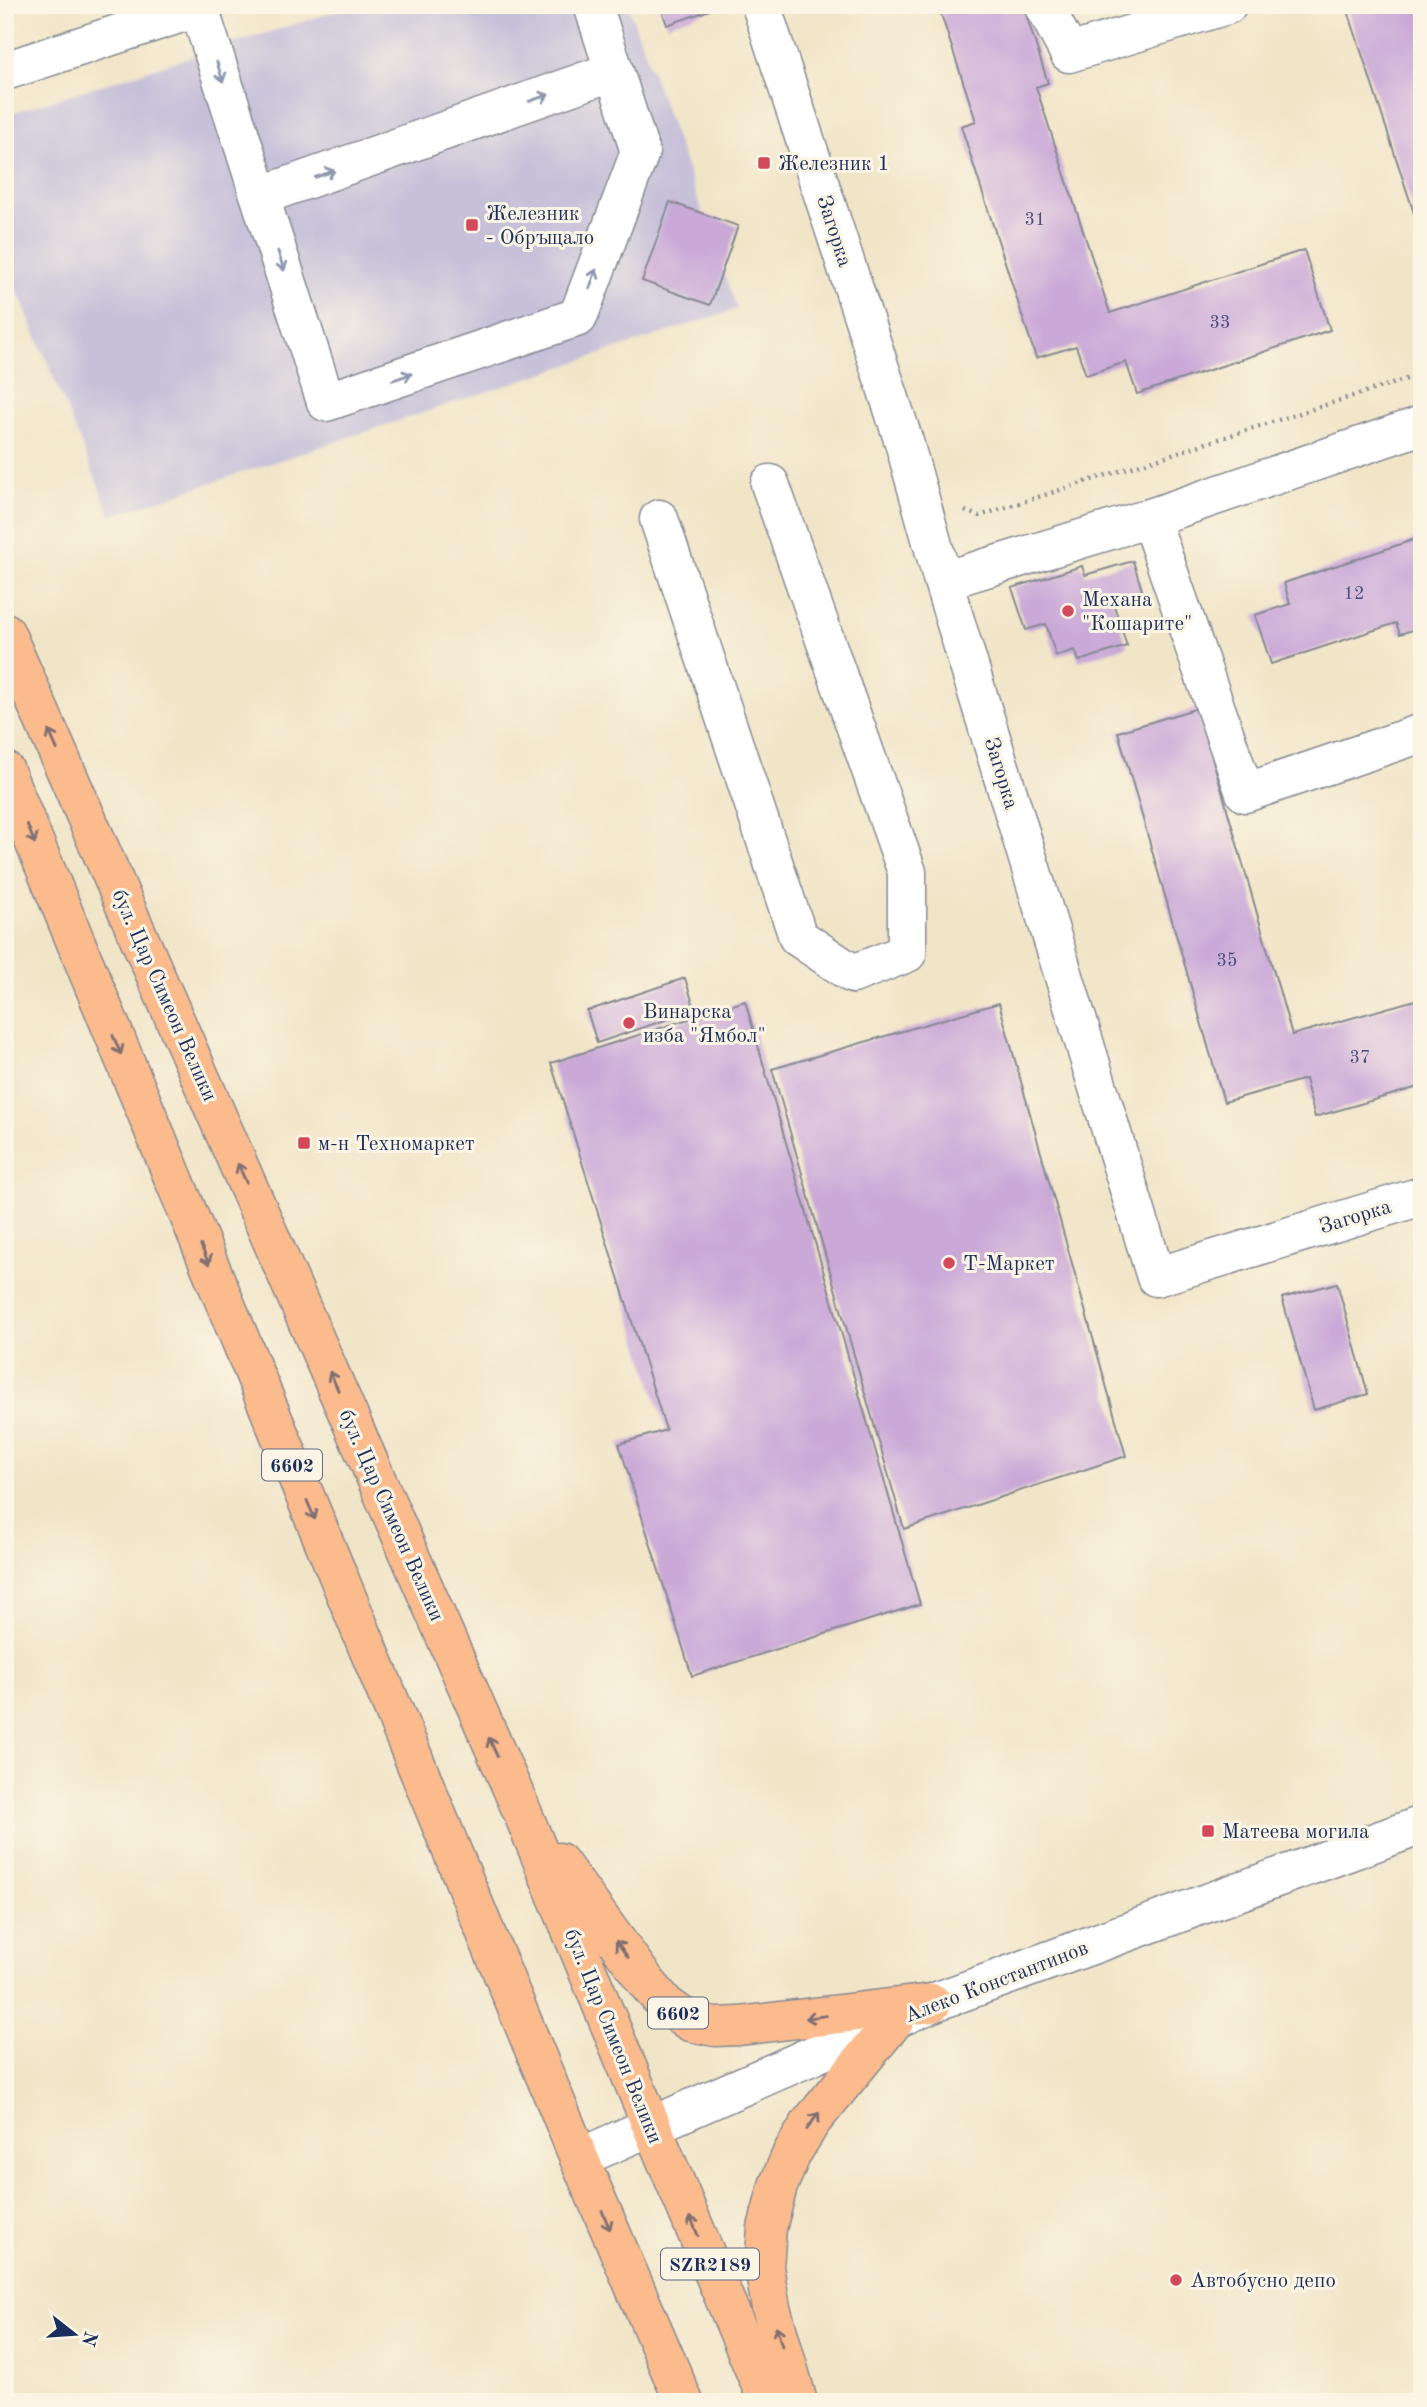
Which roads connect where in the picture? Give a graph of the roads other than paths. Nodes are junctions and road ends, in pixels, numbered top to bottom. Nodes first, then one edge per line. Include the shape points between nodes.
1 (593, 5) edge
2 (761, 5) edge
3 (1044, 5) edge
4 (1227, 5) edge
5 (202, 6) edge
6 (5, 71) edge
7 (614, 72) junction
8 (260, 196) junction
9 (1422, 425) edge
10 (769, 484) dead end
11 (659, 519) dead end
12 (1150, 519) junction
13 (943, 581) junction
14 (5, 632) edge
15 (1422, 733) edge
16 (5, 771) edge
17 (1422, 1196) edge
18 (521, 1809) junction
19 (1422, 1825) edge
20 (932, 2003) junction
21 (895, 2020) junction
22 (652, 2127) junction
23 (579, 2158) junction
24 (684, 2402) edge
25 (768, 2402) edge
26 (798, 2402) edge

1 - 7 street
2 - 13 street, Загорка via 904,442
3 - 4 street via 1069,53
5 - 6 street
5 -> 8 street
8 -> 7 street
8 -> 7 street via 326,402 578,317 640,152
9 - 12 street
10 - 11 street via 907,872 907,953 853,974 798,937
12 - 13 street
12 - 15 street via 1245,793
13 - 17 street, Загорка via 1156,1277
18 -> 14 main road, бул. Цар Симеон Велики / 6602
16 -> 23 main road, 6602
20 -> 18 main road, 6602 via 715,2028 690,2022 666,2005 647,1983
18 - 22 main road, бул. Цар Симеон Велики
19 - 20 street, Алеко Константинов / 6602
20 - 21 street, Алеко Константинов / 6602
21 - 22 street, Алеко Константинов / 6602
26 -> 21 main road via 771,2308 764,2267 767,2228 792,2153 811,2122
22 - 23 street, Алеко Константинов / 6602
25 -> 22 main road, бул. Цар Симеон Велики / SZR2189
23 -> 24 main road, SZR2189

